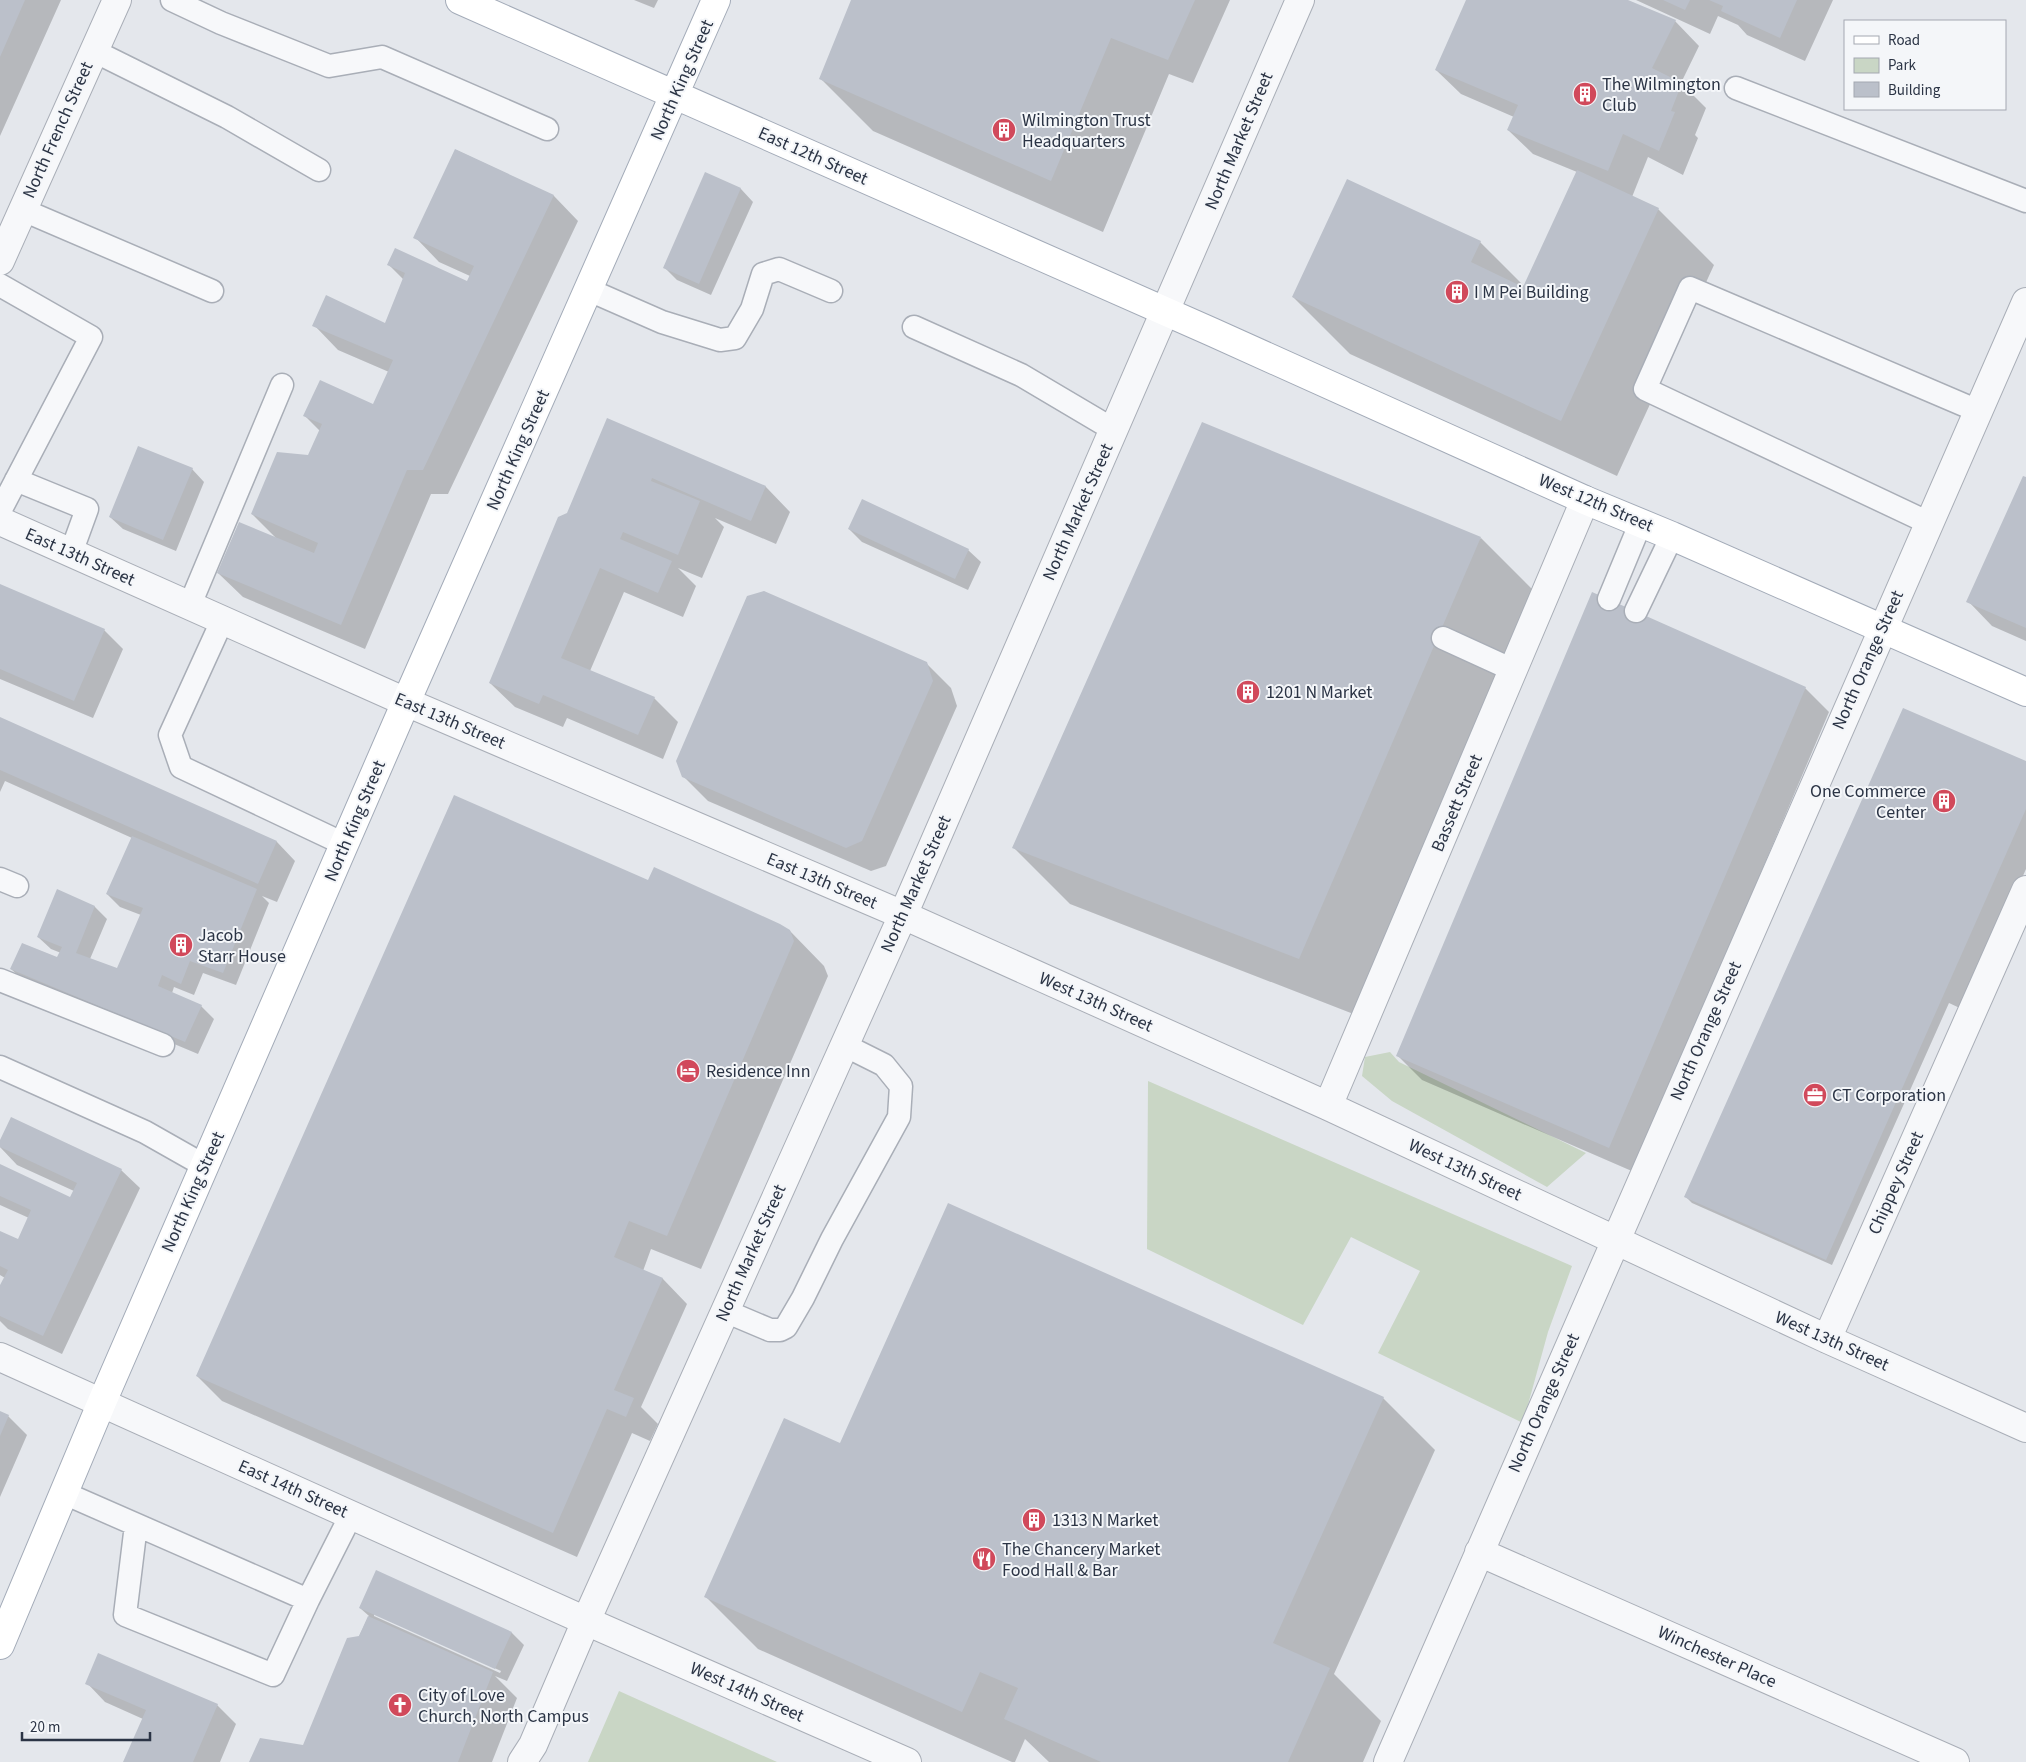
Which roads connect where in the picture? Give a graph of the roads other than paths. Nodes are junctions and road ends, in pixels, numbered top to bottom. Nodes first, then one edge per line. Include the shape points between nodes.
1 (116, 0) edge
2 (172, 0) edge
3 (460, 0) edge
4 (716, 0) edge
5 (1300, 0) edge
6 (94, 51) junction
7 (1736, 88) dead end
8 (675, 95) junction
9 (547, 129) dead end
10 (319, 170) dead end
11 (2026, 201) edge
12 (23, 210) junction
13 (0, 261) edge
14 (0, 285) edge
15 (589, 290) junction
16 (212, 291) dead end
17 (831, 291) dead end
18 (2026, 302) edge
19 (1166, 312) junction
20 (914, 328) dead end
21 (282, 385) dead end
22 (1978, 411) junction
23 (1114, 430) junction
24 (16, 480) junction
25 (1586, 500) junction
26 (0, 511) edge
27 (0, 521) edge
28 (1641, 522) junction
29 (1929, 523) junction
30 (1672, 536) junction
31 (71, 552) junction
32 (1609, 599) dead end
33 (189, 607) junction
34 (1636, 611) dead end
35 (222, 622) junction
36 (1882, 628) junction
37 (1443, 638) dead end
38 (1513, 670) junction
39 (2026, 692) edge
40 (406, 702) junction
41 (344, 844) junction
42 (2026, 890) edge
43 (903, 915) junction
44 (0, 980) edge
45 (163, 1045) dead end
46 (844, 1045) junction
47 (0, 1067) edge
48 (1328, 1106) junction
49 (205, 1166) junction
50 (1615, 1240) junction
51 (726, 1311) junction
52 (1827, 1339) junction
53 (0, 1357) edge
54 (102, 1402) junction
55 (2026, 1428) edge
56 (64, 1493) junction
57 (351, 1515) junction
58 (136, 1525) junction
59 (1479, 1552) junction
60 (308, 1600) junction
61 (586, 1621) junction
62 (0, 1644) edge
63 (522, 1762) edge
64 (907, 1762) edge
65 (1388, 1762) edge
66 (1955, 1762) edge

1 - 6 street, North French Street
2 - 9 lane via 329,66 382,57
3 - 8 main road, East 12th Street
4 - 8 main road, North King Street
5 - 19 street, North Market Street
6 - 10 lane via 227,117
6 - 12 street, North French Street
7 - 11 lane
8 - 15 main road, North King Street
8 - 19 main road, East 12th Street
12 - 13 street, North French Street
12 - 16 lane
14 - 24 lane via 91,337
15 - 17 lane via 662,322 720,340 735,338 752,309 763,274 779,270
15 - 40 main road, North King Street
18 - 22 street, North Orange Street
19 - 23 street, North Market Street
19 - 25 main road, West 12th Street
20 - 23 lane via 1021,375
21 - 33 lane
22 - 29 street, North Orange Street
22 - 29 lane via 1690,288 1645,389
23 - 43 street, North Market Street
24 - 26 lane
24 - 31 lane via 87,509
25 - 28 main road, West 12th Street
25 - 38 street, Bassett Street
27 - 31 street, East 13th Street
28 - 30 main road, West 12th Street
28 - 32 lane
29 - 36 street, North Orange Street
30 - 34 lane
30 - 36 main road, West 12th Street
31 - 33 street, East 13th Street
33 - 35 street, East 13th Street
35 - 40 street, East 13th Street
35 - 41 lane via 170,735 181,767
36 - 39 main road, West 12th Street
36 - 50 street, North Orange Street
37 - 38 lane
38 - 48 street, Bassett Street
40 - 41 main road, North King Street
40 - 43 street, East 13th Street
41 - 49 main road, North King Street
42 - 52 street, Chippey Street
43 - 46 street, North Market Street
43 - 48 street, West 13th Street
44 - 45 lane
46 - 51 street, North Market Street
46 - 51 lane via 884,1065 901,1086 899,1117 786,1327 770,1330
47 - 49 lane via 145,1132
48 - 50 street, West 13th Street
49 - 54 main road, North King Street
50 - 52 street, West 13th Street
50 - 59 street, North Orange Street
51 - 61 street, North Market Street
52 - 55 street, West 13th Street
53 - 54 street, East 14th Street
54 - 56 main road, North King Street
54 - 57 street, East 14th Street
56 - 58 lane
56 - 62 main road, North King Street
57 - 60 lane
57 - 61 street, East 14th Street
58 - 60 lane
58 - 60 lane via 125,1615 273,1675
59 - 65 street, North Orange Street
59 - 66 street, Winchester Place
61 - 63 street, North Market Street via 533,1745
61 - 64 street, West 14th Street

